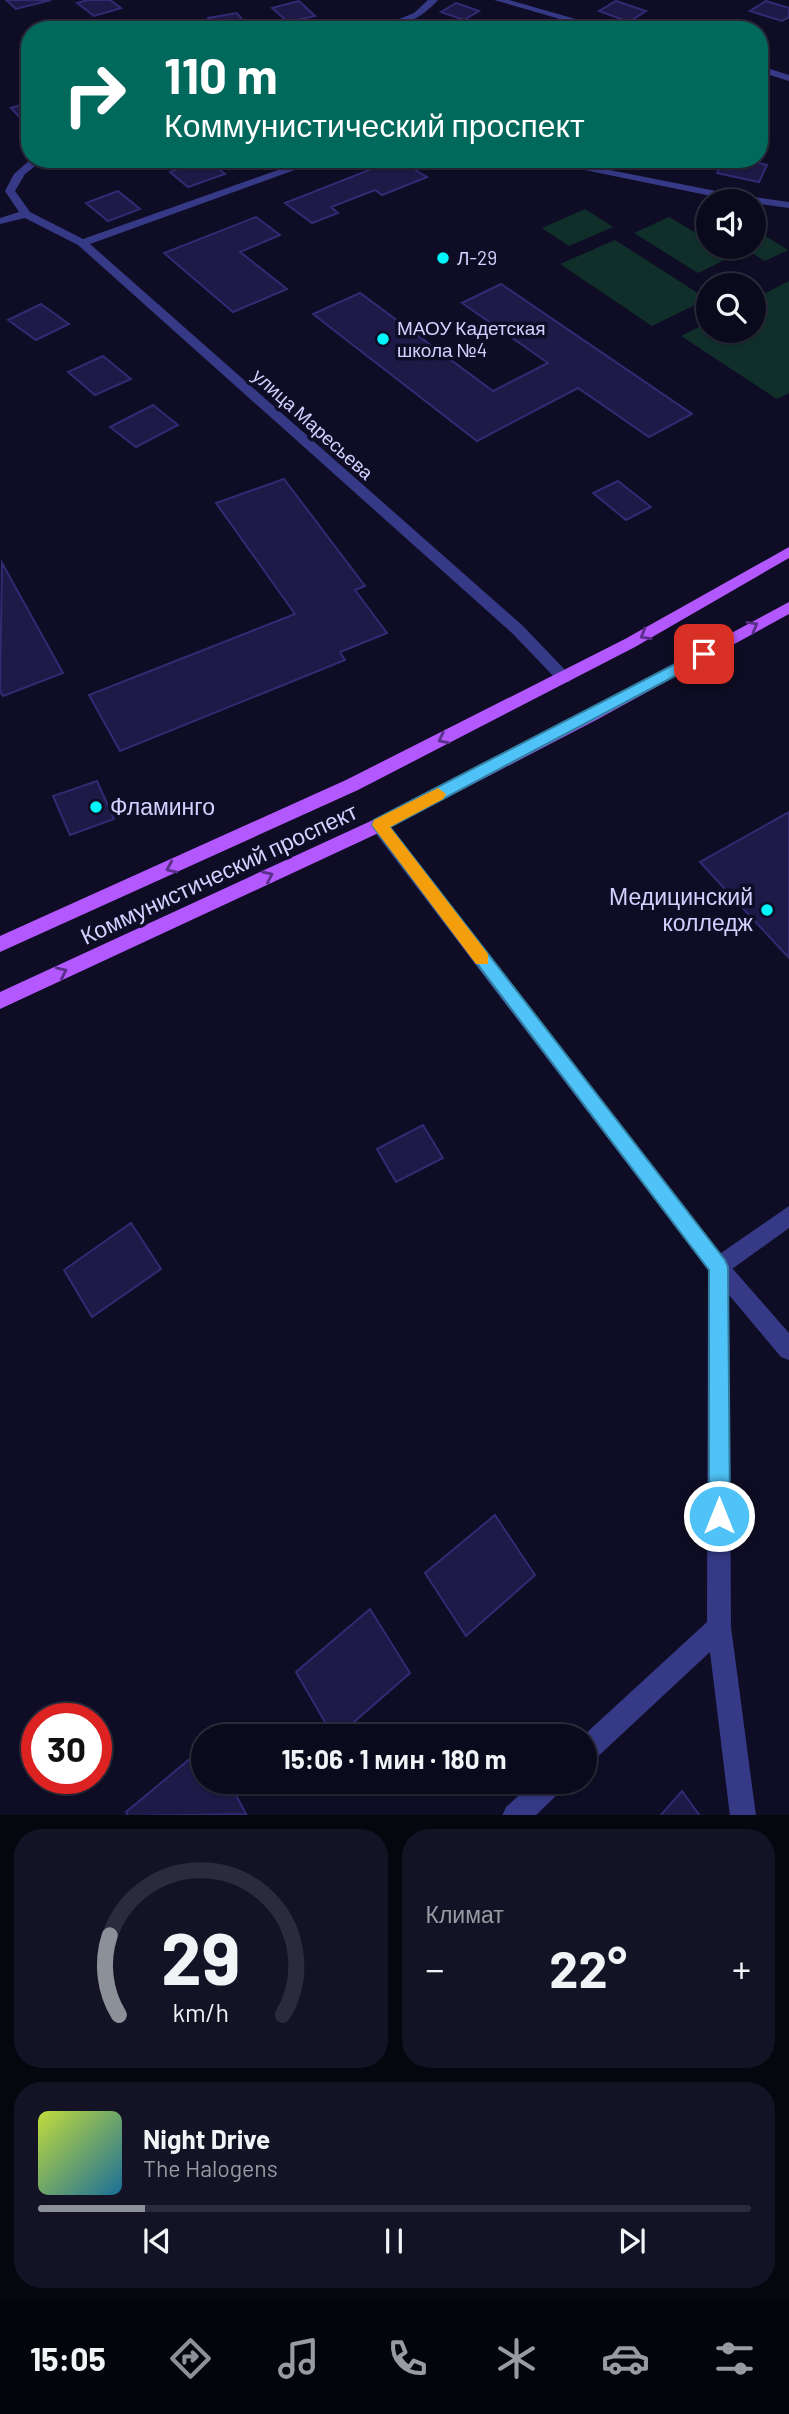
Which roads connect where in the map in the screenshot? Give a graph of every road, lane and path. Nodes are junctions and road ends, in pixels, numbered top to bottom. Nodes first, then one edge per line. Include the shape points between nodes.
1 (433, 0) edge
2 (499, 0) edge
3 (401, 21) edge
4 (576, 21) edge
5 (768, 71) edge
6 (789, 78) edge
7 (23, 168) edge
8 (294, 168) edge
9 (582, 168) edge
10 (789, 205) edge
11 (26, 214) junction
12 (0, 220) edge
13 (82, 243) junction
14 (789, 552) edge
15 (789, 607) edge
16 (564, 678) junction
17 (379, 825) junction
18 (0, 944) edge
19 (0, 1001) edge
20 (789, 1216) edge
21 (718, 1267) junction
22 (789, 1349) edge
23 (719, 1628) junction
24 (597, 1740) edge
25 (539, 1794) edge
26 (515, 1815) edge
27 (743, 1815) edge

1 - 3 street via 417,15
2 - 4 street
5 - 6 street
7 - 11 street via 10,191
8 - 13 street
9 - 10 street
11 - 12 street
11 - 13 street, улица Маресьева
13 - 16 street, улица Маресьева via 517,629
14 -> 16 main road, Коммунистический проспект
17 -> 15 main road, Коммунистический проспект
16 -> 18 main road, Коммунистический проспект via 352,785
19 -> 17 main road, Коммунистический проспект
17 - 21 street
20 - 21 street
21 - 22 street
21 - 23 street
23 - 24 street
23 - 27 street
25 - 26 street

